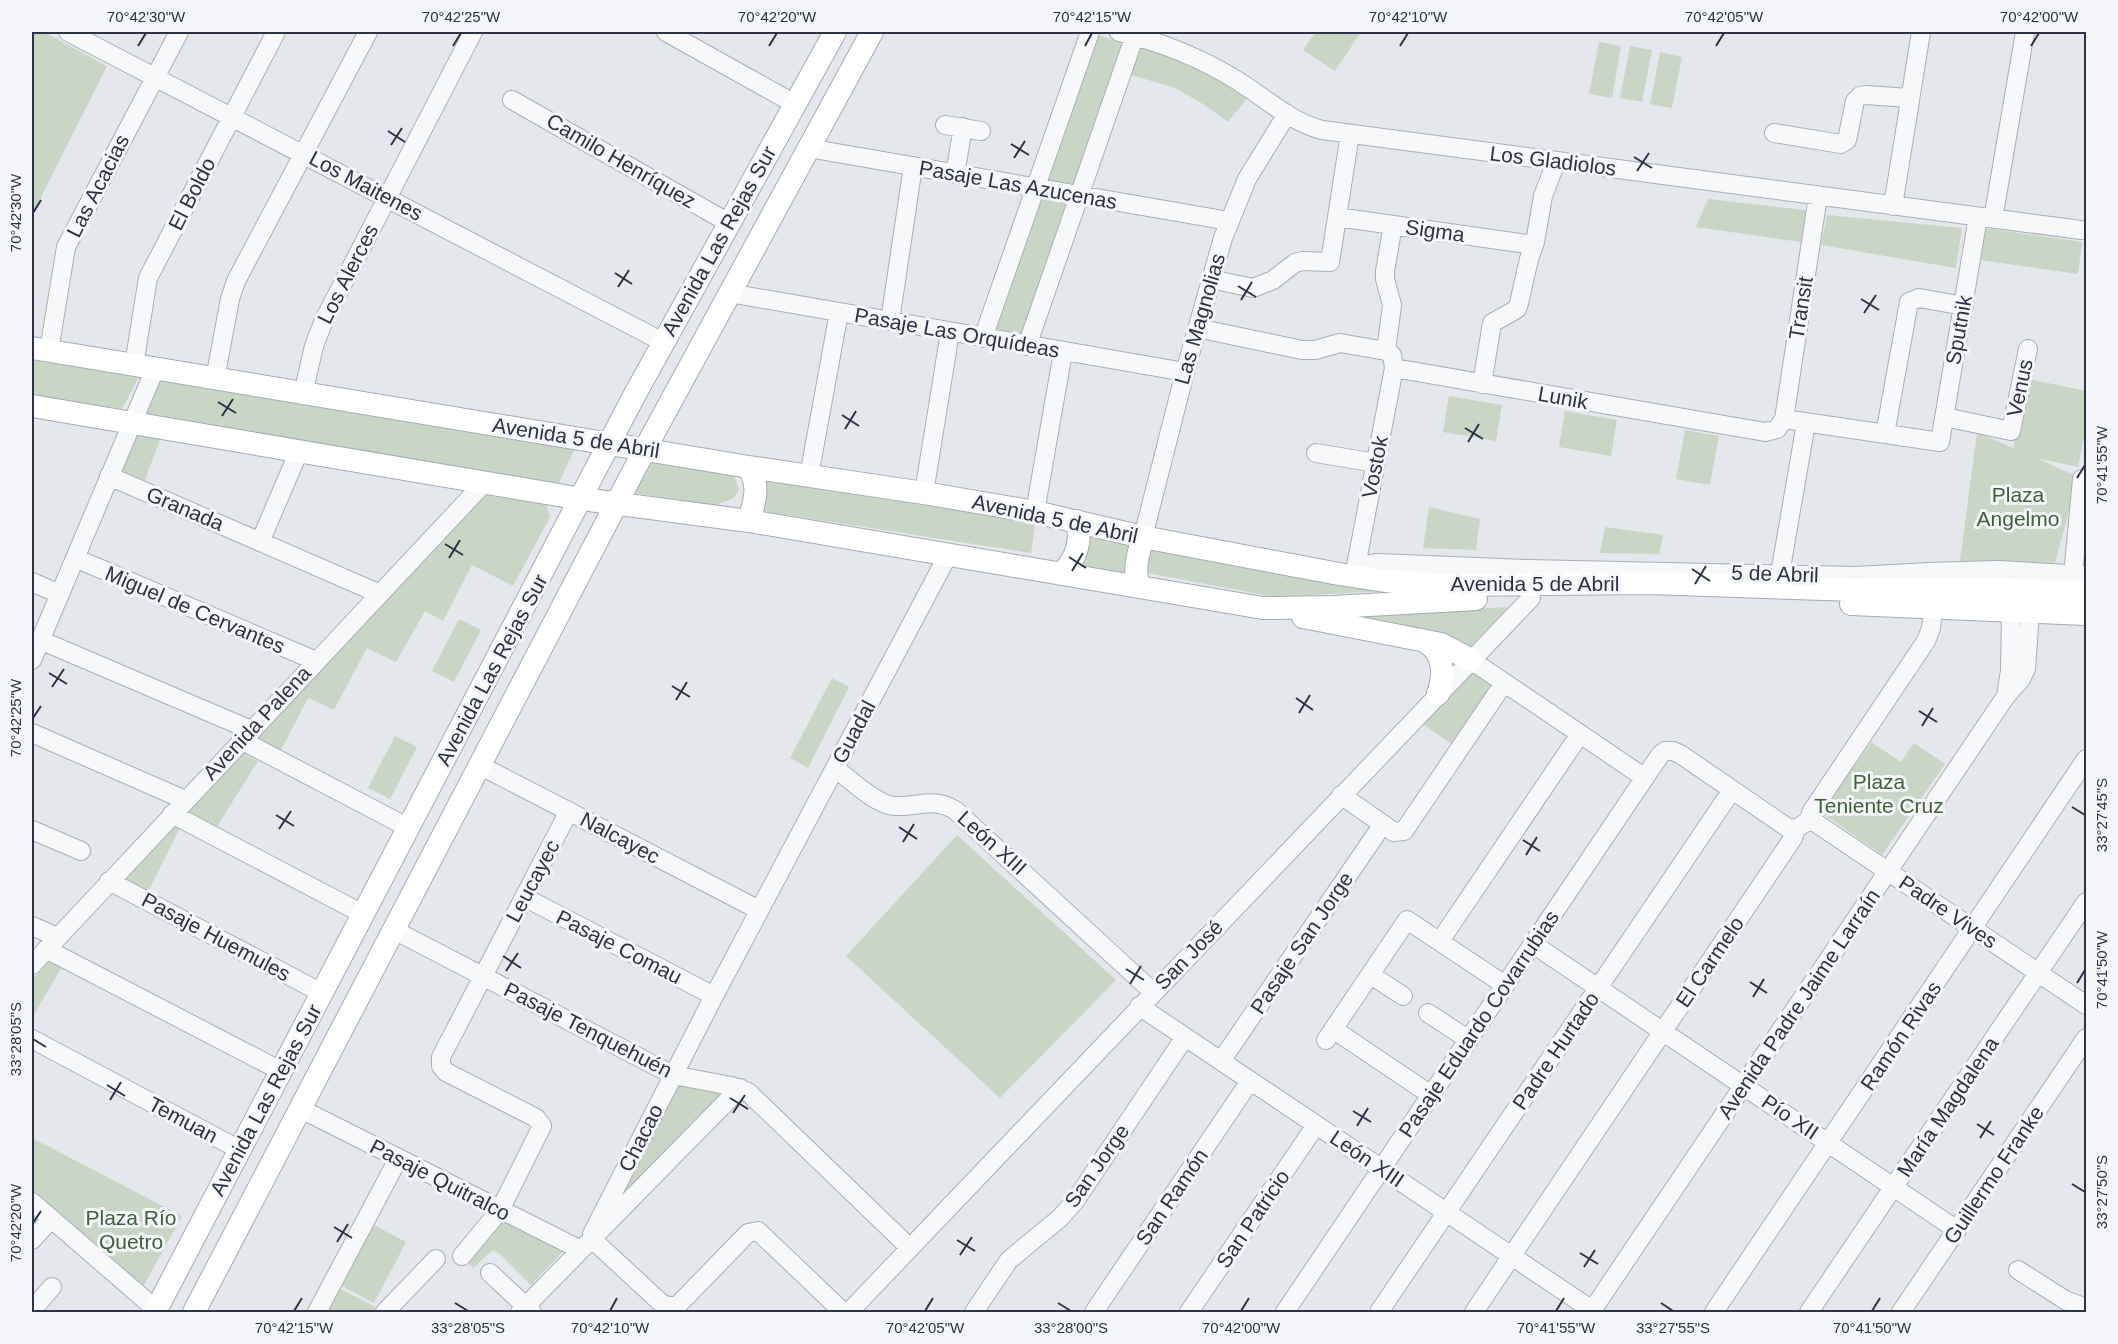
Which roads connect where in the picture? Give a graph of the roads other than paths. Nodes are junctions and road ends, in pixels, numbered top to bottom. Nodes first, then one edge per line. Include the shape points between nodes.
1 (68, 32) edge
2 (179, 32) edge
3 (276, 32) edge
4 (368, 32) edge
5 (473, 32) edge
6 (666, 32) edge
7 (835, 32) edge
8 (872, 32) edge
9 (1090, 32) edge
10 (1921, 32) edge
11 (2025, 32) edge
12 (1127, 33) edge
13 (89, 36) edge
14 (155, 77) junction
15 (1910, 98) junction
16 (512, 100) dead end
17 (795, 104) junction
18 (1287, 114) junction
19 (232, 117) junction
20 (981, 131) dead end
21 (1774, 133) dead end
22 (1350, 135) junction
23 (808, 148) junction
24 (304, 154) junction
25 (1556, 162) junction
26 (913, 166) junction
27 (955, 174) junction
28 (1034, 187) junction
29 (1078, 195) junction
30 (1818, 196) junction
31 (387, 197) junction
32 (1893, 206) junction
33 (1337, 218) junction
34 (1986, 218) junction
35 (1228, 221) junction
36 (729, 223) junction
37 (1393, 225) junction
38 (2081, 230) dead end
39 (1534, 245) junction
40 (1210, 279) junction
41 (729, 293) junction
42 (1964, 306) junction
43 (839, 312) junction
44 (890, 321) junction
45 (1197, 328) junction
46 (950, 332) junction
47 (983, 338) junction
48 (663, 342) junction
49 (1027, 345) junction
50 (2028, 349) dead end
51 (40, 350) edge
52 (1386, 351) junction
53 (1063, 352) junction
54 (144, 367) junction
55 (1394, 368) junction
56 (1185, 372) junction
57 (215, 379) junction
58 (1482, 384) junction
59 (303, 394) junction
60 (32, 407) edge
61 (1945, 417) junction
62 (1784, 420) junction
63 (132, 422) junction
64 (1806, 423) junction
65 (1885, 434) junction
66 (610, 443) junction
67 (645, 449) junction
68 (299, 451) junction
69 (1316, 453) dead end
70 (1376, 463) junction
71 (749, 467) junction
72 (109, 476) junction
73 (809, 476) junction
74 (2086, 479) edge
75 (484, 483) junction
76 (924, 493) junction
77 (582, 499) junction
78 (618, 504) junction
79 (1035, 512) junction
80 (749, 521) junction
81 (1077, 521) junction
82 (1143, 537) junction
83 (260, 542) junction
84 (948, 555) junction
85 (75, 558) junction
86 (1348, 570) junction
87 (1061, 574) junction
88 (1780, 574) junction
89 (2082, 580) edge
90 (32, 582) edge
91 (1139, 587) junction
92 (59, 594) junction
93 (380, 594) junction
94 (1531, 598) junction
95 (2024, 605) junction
96 (1263, 608) junction
97 (1933, 608) junction
98 (2086, 614) edge
99 (1421, 639) junction
100 (40, 640) junction
101 (32, 660) edge
102 (1471, 660) junction
103 (316, 661) junction
104 (1504, 683) junction
105 (1438, 694) junction
106 (32, 733) edge
107 (1580, 734) junction
108 (246, 735) junction
109 (1680, 754) joint
110 (2086, 759) edge
111 (481, 766) junction
112 (835, 768) junction
113 (1645, 778) junction
114 (1732, 789) junction
115 (1341, 795) junction
116 (185, 800) junction
117 (569, 811) junction
118 (172, 814) junction
119 (1383, 824) junction
120 (1802, 825) junction
121 (409, 828) junction
122 (32, 830) edge
123 (81, 851) dead end
124 (1888, 872) junction
125 (109, 881) junction
126 (524, 897) junction
127 (2086, 902) edge
128 (759, 910) junction
129 (363, 914) junction
130 (32, 926) edge
131 (394, 930) junction
132 (1973, 930) junction
133 (1440, 941) junction
134 (51, 943) junction
135 (1533, 944) junction
136 (32, 965) edge
137 (2038, 973) junction
138 (1371, 975) junction
139 (483, 976) junction
140 (1505, 985) junction
141 (1598, 988) junction
142 (1153, 992) junction
143 (322, 993) junction
144 (714, 996) junction
145 (1403, 996) dead end
146 (2086, 1005) edge
147 (1139, 1006) junction
148 (1428, 1013) dead end
149 (1663, 1032) junction
150 (1185, 1037) junction
151 (2086, 1038) edge
152 (32, 1039) edge
153 (1468, 1040) junction
154 (1221, 1061) junction
155 (281, 1071) junction
156 (673, 1075) junction
157 (1250, 1081) junction
158 (1743, 1086) junction
159 (740, 1088) junction
160 (1431, 1095) junction
161 (299, 1108) junction
162 (1316, 1125) junction
163 (1829, 1143) junction
164 (240, 1150) junction
165 (398, 1159) junction
166 (1382, 1169) junction
167 (1894, 1188) junction
168 (32, 1202) edge
169 (500, 1210) junction
170 (1447, 1213) junction
171 (51, 1219) junction
172 (1957, 1230) junction
173 (32, 1240) edge
174 (587, 1244) junction
175 (910, 1248) junction
176 (462, 1256) dead end
177 (1512, 1256) junction
178 (436, 1259) dead end
179 (2018, 1270) dead end
180 (490, 1273) dead end
181 (52, 1287) dead end
182 (2086, 1308) edge
183 (32, 1310) edge
184 (526, 1311) edge
185 (157, 1312) edge
186 (194, 1312) edge
187 (317, 1312) edge
188 (385, 1312) edge
189 (843, 1312) edge
190 (849, 1312) edge
191 (974, 1312) edge
192 (1094, 1312) edge
193 (1190, 1312) edge
194 (1285, 1312) edge
195 (1380, 1312) edge
196 (1474, 1312) edge
197 (1593, 1312) edge
198 (1714, 1312) edge
199 (1809, 1312) edge
200 (1901, 1312) edge

1 - 13 street, Los Maitenes
2 - 14 street, Las Acacias
3 - 19 street, El Boldo
4 - 24 street
5 - 31 street, Los Alerces
6 - 17 street
7 - 17 main road, Avenida Las Rejas Sur
8 - 23 main road, Avenida Las Rejas Sur
9 - 28 street
10 - 15 street
11 - 34 street, Sputnik
12 - 18 street, Los Gladiolos via 1212,66
12 - 29 street
13 - 14 street, Los Maitenes
14 - 19 street, Los Maitenes
14 - 51 street, Las Acacias via 66,248
15 - 21 street via 1860,96 1855,101 1847,140 1841,144
15 - 32 street
16 - 36 street, Camilo Henríquez
17 - 36 main road, Avenida Las Rejas Sur
18 - 22 street, Los Gladiolos via 1310,127
18 - 35 street, Las Magnolias via 1250,172
19 - 24 street, Los Maitenes
19 - 54 street, El Boldo via 148,278
20 - 27 street via 954,126
22 - 25 street, Los Gladiolos
22 - 33 street
23 - 26 street, Pasaje Las Azucenas
23 - 41 main road, Avenida Las Rejas Sur
24 - 31 street, Los Maitenes
24 - 57 street via 232,290
25 - 30 street, Los Gladiolos
25 - 39 street via 1543,196
26 - 27 street, Pasaje Las Azucenas
26 - 44 street
27 - 28 street, Pasaje Las Azucenas
28 - 29 street, Pasaje Las Azucenas
28 - 47 street
29 - 35 street, Pasaje Las Azucenas
29 - 49 street
30 - 32 street, Los Gladiolos
30 - 62 street, Transit
31 - 48 street, Los Maitenes
31 - 59 street, Los Alerces via 319,330
32 - 34 street, Los Gladiolos
33 - 37 street, Sigma
33 - 40 street via 1330,262 1295,263 1273,280 1253,288
34 - 38 street, Los Gladiolos
34 - 42 street, Sputnik
35 - 40 street, Las Magnolias
36 - 48 main road, Avenida Las Rejas Sur
37 - 39 street, Sigma
37 - 52 street via 1385,271 1392,304
39 - 58 street via 1517,309 1496,319 1490,328
40 - 45 street, Las Magnolias
41 - 43 street, Pasaje Las Orquídeas
41 - 67 main road, Avenida Las Rejas Sur
42 - 61 street, Sputnik
42 - 65 street via 1919,298 1909,302
43 - 44 street, Pasaje Las Orquídeas
43 - 73 street
44 - 46 street, Pasaje Las Orquídeas
45 - 52 street via 1302,350 1340,343
45 - 56 street, Las Magnolias
46 - 47 street, Pasaje Las Orquídeas
46 - 76 street
47 - 49 street, Pasaje Las Orquídeas
48 - 66 main road, Avenida Las Rejas Sur
49 - 53 street, Pasaje Las Orquídeas
50 - 61 street, Venus via 2011,431
51 - 54 main road, Avenida 5 de Abril
52 - 55 street via 1394,358
53 - 56 street, Pasaje Las Orquídeas
53 - 79 street
54 - 57 main road, Avenida 5 de Abril
54 - 63 street
55 - 58 street, Lunik
55 - 70 street, Vostok
56 - 82 street, Las Magnolias
57 - 59 main road, Avenida 5 de Abril
58 - 62 street, Lunik via 1764,432 1777,429
59 - 66 main road, Avenida 5 de Abril
60 - 63 main road, Avenida 5 de Abril
61 - 65 street, Sputnik via 1940,442
62 - 64 street
63 - 68 main road, Avenida 5 de Abril
63 - 72 street
64 - 65 street
64 - 88 street
66 - 67 main road, Avenida 5 de Abril
66 - 77 main road, Avenida Las Rejas Sur
67 - 71 main road, Avenida 5 de Abril
67 - 78 main road, Avenida Las Rejas Sur
68 - 75 main road, Avenida 5 de Abril
68 - 83 street
69 - 70 street
70 - 86 street, Vostok
71 - 73 main road, Avenida 5 de Abril
71 - 80 main road via 757,489
72 - 83 street, Granada
72 - 85 street
73 - 76 main road, Avenida 5 de Abril
74 - 89 street via 2082,478
75 - 77 main road, Avenida 5 de Abril
75 - 93 street, Avenida Palena
76 - 79 main road, Avenida 5 de Abril
77 - 78 main road, Avenida 5 de Abril
77 - 121 main road, Avenida Las Rejas Sur
78 - 80 main road, Avenida 5 de Abril
78 - 111 main road, Avenida Las Rejas Sur
79 - 81 main road, Avenida 5 de Abril
80 - 84 main road, Avenida 5 de Abril
81 - 82 main road, Avenida 5 de Abril
81 - 87 main road via 1077,549
82 - 86 main road, Avenida 5 de Abril
82 - 91 main road via 1136,565
83 - 93 street, Granada
84 - 87 main road, Avenida 5 de Abril
84 - 112 street, Guadal
85 - 92 street
85 - 103 street, Miguel de Cervantes
86 - 88 street, 5 de Abril via 1378,563
86 - 95 main road, Avenida 5 de Abril via 1385,580 1446,585 1650,583 1856,590 1947,588
87 - 91 main road, Avenida 5 de Abril
88 - 89 street, 5 de Abril via 1856,576 1999,570
89 - 95 main road, Avenida 5 de Abril
90 - 92 street
91 - 96 main road, Avenida 5 de Abril
92 - 100 street
93 - 103 street, Avenida Palena
94 - 96 main road, Avenida 5 de Abril
94 - 97 main road, Avenida 5 de Abril via 1693,597
94 - 102 street, San José
95 - 97 main road, Avenida 5 de Abril
95 - 98 main road, Avenida 5 de Abril
95 - 124 street, Avenida Padre Jaime Larraín via 2006,696
96 - 99 main road
97 - 120 street, El Carmelo via 1926,641
99 - 102 main road via 1449,647
99 - 105 main road via 1435,649 1440,660
100 - 101 street
100 - 108 street
102 - 104 street
102 - 105 street, San José
103 - 108 street, Avenida Palena
104 - 107 street
104 - 119 street via 1406,828 1397,833
105 - 115 street, San José
106 - 116 street
107 - 113 street
107 - 133 street
108 - 116 street, Avenida Palena
108 - 121 street
109 - 113 street, Pasaje Eduardo Covarrubias via 1665,751
109 - 114 street, Padre Vives
110 - 132 street, Ramón Rivas
111 - 117 street, Nalcayec
111 - 131 main road, Avenida Las Rejas Sur
112 - 128 street, Guadal
112 - 142 street, León XIII via 884,804 894,807 939,803 955,810
113 - 135 street, Pasaje Eduardo Covarrubias
114 - 120 street, Padre Vives via 1788,828
114 - 141 street, Padre Hurtado
115 - 119 street
115 - 142 street, San José
116 - 118 street, Avenida Palena
117 - 126 street, Leucayec
117 - 128 street, Nalcayec
118 - 125 street, Avenida Palena
118 - 129 street
119 - 154 street, Pasaje San Jorge
120 - 124 street, Padre Vives via 1816,823
120 - 149 street, El Carmelo
121 - 129 main road, Avenida Las Rejas Sur
122 - 123 street
124 - 132 street, Padre Vives
124 - 158 street, Avenida Padre Jaime Larraín
125 - 134 street, Avenida Palena
125 - 143 street, Pasaje Huemules
126 - 139 street, Leucayec
126 - 144 street, Pasaje Comau
127 - 137 street, María Magdalena
128 - 144 street, Chacao
129 - 143 main road, Avenida Las Rejas Sur
130 - 134 street
131 - 139 street, Pasaje Tenquehuén
131 - 161 main road, Avenida Las Rejas Sur
132 - 137 street, Padre Vives
132 - 163 street, Ramón Rivas
133 - 138 street via 1407,920
133 - 140 street
134 - 136 street, Avenida Palena
134 - 155 street
135 - 140 street, Pasaje Eduardo Covarrubias
135 - 141 street, Pío XII
137 - 146 street, Padre Vives
137 - 167 street, María Magdalena
138 - 145 street
138 - 160 street via 1330,1035
139 - 156 street, Pasaje Tenquehuén
139 - 169 street, Leucayec via 441,1057 441,1066 539,1120 542,1126
140 - 153 street, Pasaje Eduardo Covarrubias
141 - 149 street, Pío XII
141 - 170 street, Padre Hurtado
142 - 147 street, San José
143 - 155 main road, Avenida Las Rejas Sur
144 - 156 street, Chacao
147 - 150 street, León XIII
147 - 175 street, San José
148 - 153 street
149 - 158 street, Pío XII
149 - 177 street, El Carmelo
150 - 154 street, León XIII
150 - 191 street, San Jorge via 1075,1201 1010,1260
151 - 172 street, Guillermo Franke
152 - 164 street, Temuan
153 - 160 street, Pasaje Eduardo Covarrubias
154 - 157 street, León XIII
155 - 164 main road, Avenida Las Rejas Sur
156 - 159 street, Pasaje Tenquehuén
156 - 174 street, Chacao
157 - 162 street, León XIII
157 - 192 street, San Ramón
158 - 163 street, Pío XII
158 - 197 street, Avenida Padre Jaime Larraín
159 - 174 street
159 - 175 street, Pasaje Tenquehuén via 754,1096
160 - 166 street, Pasaje Eduardo Covarrubias
161 - 165 street, Pasaje Quitralco
161 - 186 main road, Avenida Las Rejas Sur
162 - 166 street, León XIII
162 - 193 street, San Patricio
163 - 167 street, Pío XII
163 - 198 street, Ramón Rivas
164 - 185 main road, Avenida Las Rejas Sur
165 - 169 street, Pasaje Quitralco
165 - 187 street
166 - 170 street, León XIII
166 - 194 street, Pasaje Eduardo Covarrubias
167 - 172 street, Pío XII
167 - 199 street, María Magdalena
168 - 171 street
169 - 174 street, Pasaje Quitralco
169 - 176 street
170 - 177 street, León XIII
170 - 195 street, Padre Hurtado
171 - 173 street
171 - 185 street
172 - 200 street, Guillermo Franke
174 - 184 street
174 - 189 street, Pasaje Quitralco via 669,1307 679,1304 748,1233 758,1231
175 - 190 street, San José
177 - 196 street, El Carmelo
177 - 197 street, León XIII
178 - 188 street
179 - 182 street via 2065,1300
180 - 184 street
181 - 183 street

